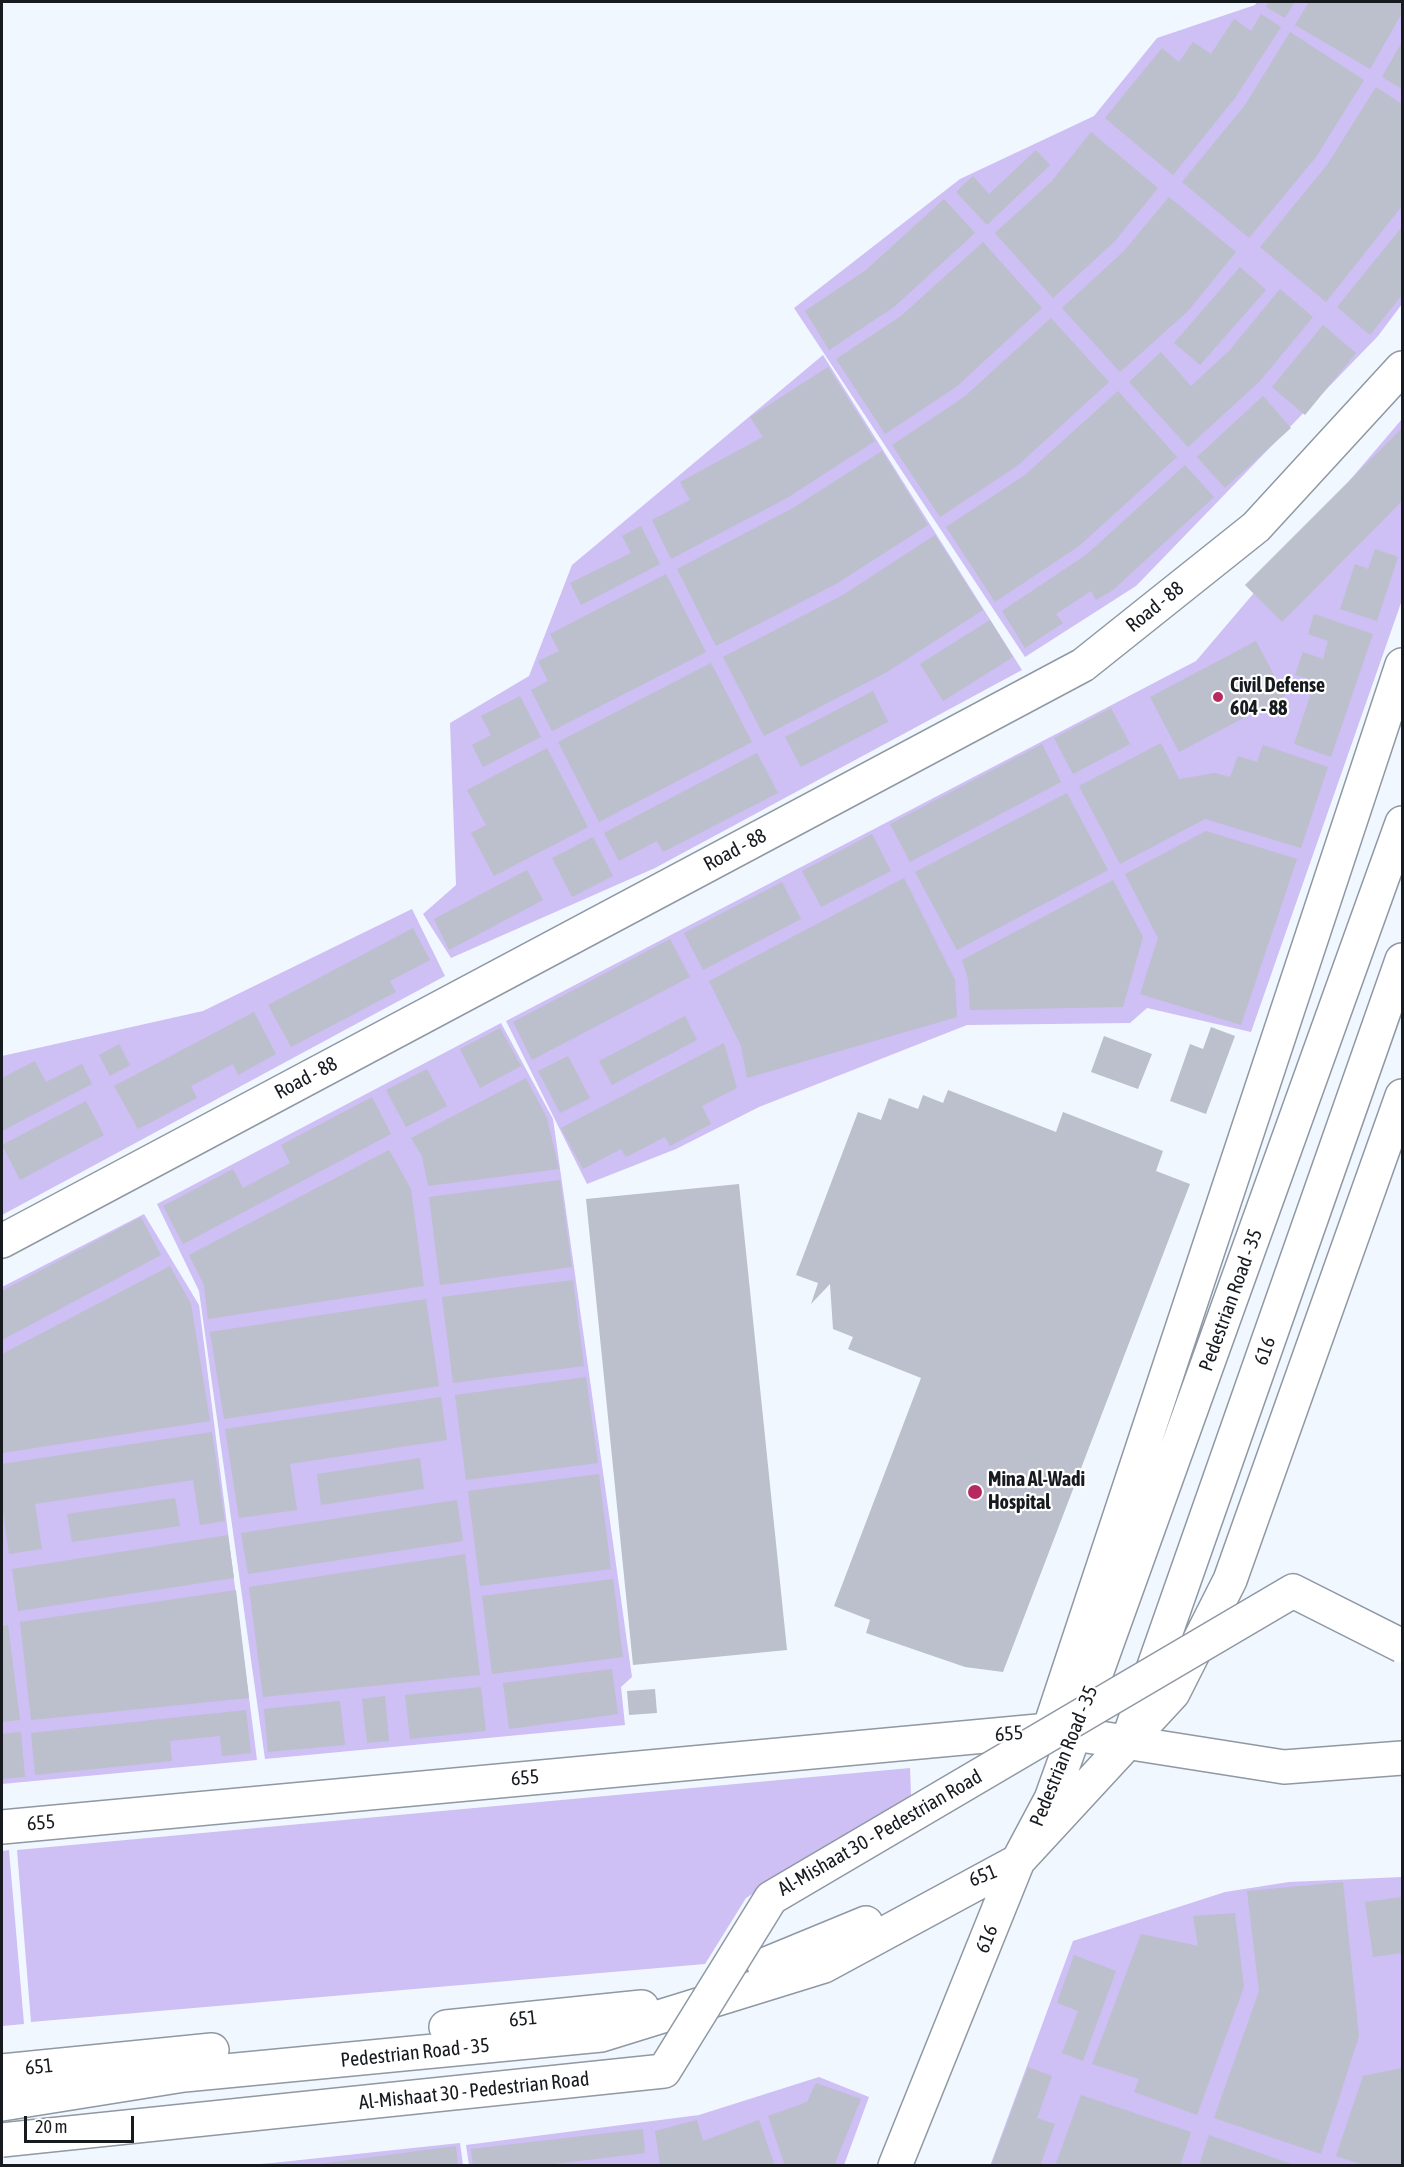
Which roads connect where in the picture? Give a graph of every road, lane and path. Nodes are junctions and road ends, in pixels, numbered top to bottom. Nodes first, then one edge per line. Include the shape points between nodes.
1 (1402, 368) edge
2 (1402, 665) edge
3 (1402, 823) edge
4 (1402, 960) edge
5 (1402, 1096) edge
6 (2, 1241) edge
7 (1402, 1646) edge
8 (1061, 1732) junction
9 (1127, 1743) junction
10 (1402, 1758) edge
11 (2, 1827) edge
12 (1018, 1862) junction
13 (2, 2071) edge
14 (2, 2104) edge
15 (2, 2140) edge
16 (895, 2166) edge

1 - 6 street, Road - 88 via 1256,527 1083,664
2 - 8 street
3 - 8 street, Pedestrian Road - 35
4 - 9 street, 616
5 - 9 street, 616 via 1230,1580 1173,1693
7 - 15 street, Al-Mishaat 30 - Pedestrian Road, bridge via 1293,1591 771,1898 664,2071
8 - 9 street, 655
8 - 11 street, 655
8 - 12 street, Pedestrian Road - 35 via 1051,1798
9 - 10 street, 655 via 1284,1767
9 - 12 street, 616
12 - 13 street, 651 via 664,2005
12 - 14 street, Pedestrian Road - 35 via 824,1966 602,2035 184,2075
12 - 16 street, 616

